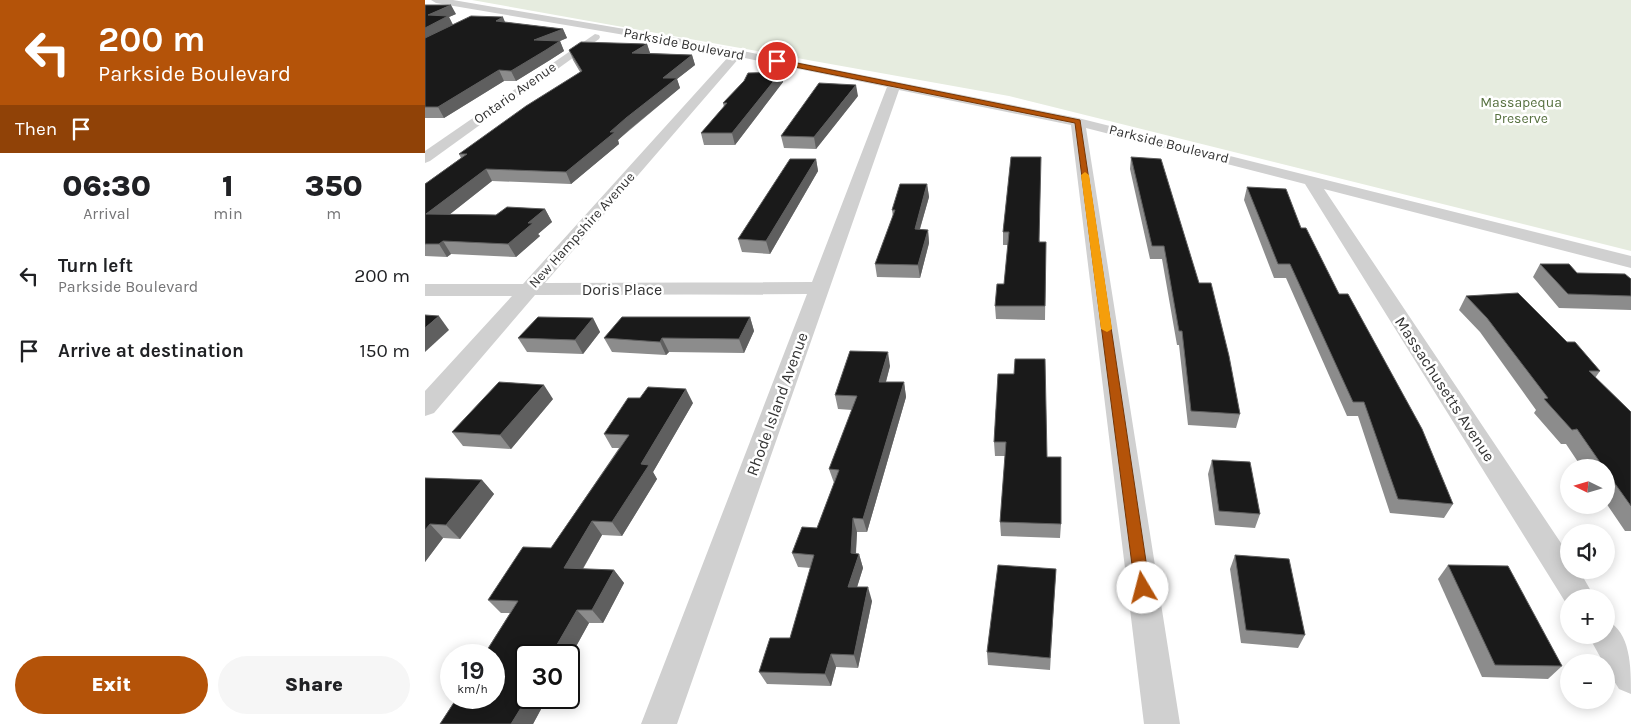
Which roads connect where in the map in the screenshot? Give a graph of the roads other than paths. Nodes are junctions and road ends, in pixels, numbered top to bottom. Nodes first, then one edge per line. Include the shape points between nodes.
1 (436, 0) edge
2 (494, 10) junction
3 (477, 19) edge
4 (605, 29) junction
5 (738, 54) junction
6 (894, 84) junction
7 (1078, 122) junction
8 (425, 158) edge
9 (1310, 180) junction
10 (1631, 262) edge
11 (819, 288) junction
12 (529, 289) junction
13 (425, 290) edge
14 (425, 406) edge
15 (1574, 589) edge
16 (1610, 644) edge
17 (1631, 677) edge
18 (659, 724) edge
19 (1162, 724) edge

1 - 2 street, Parkside Boulevard
2 - 3 street
2 - 4 street, Parkside Boulevard
4 - 5 street, Parkside Boulevard
4 - 8 street, Ontario Avenue
5 - 6 street, Parkside Boulevard
5 - 12 street, New Hampshire Avenue
6 - 7 street, Parkside Boulevard
6 - 11 street, Rhode Island Avenue
7 - 9 street, Parkside Boulevard
7 - 19 street
9 - 10 street, Parkside Boulevard
9 - 15 street, Massachusetts Avenue
11 - 12 street, Doris Place
11 - 18 street, Rhode Island Avenue
12 - 13 street, Doris Place
12 - 14 street, New Hampshire Avenue
16 - 17 street

